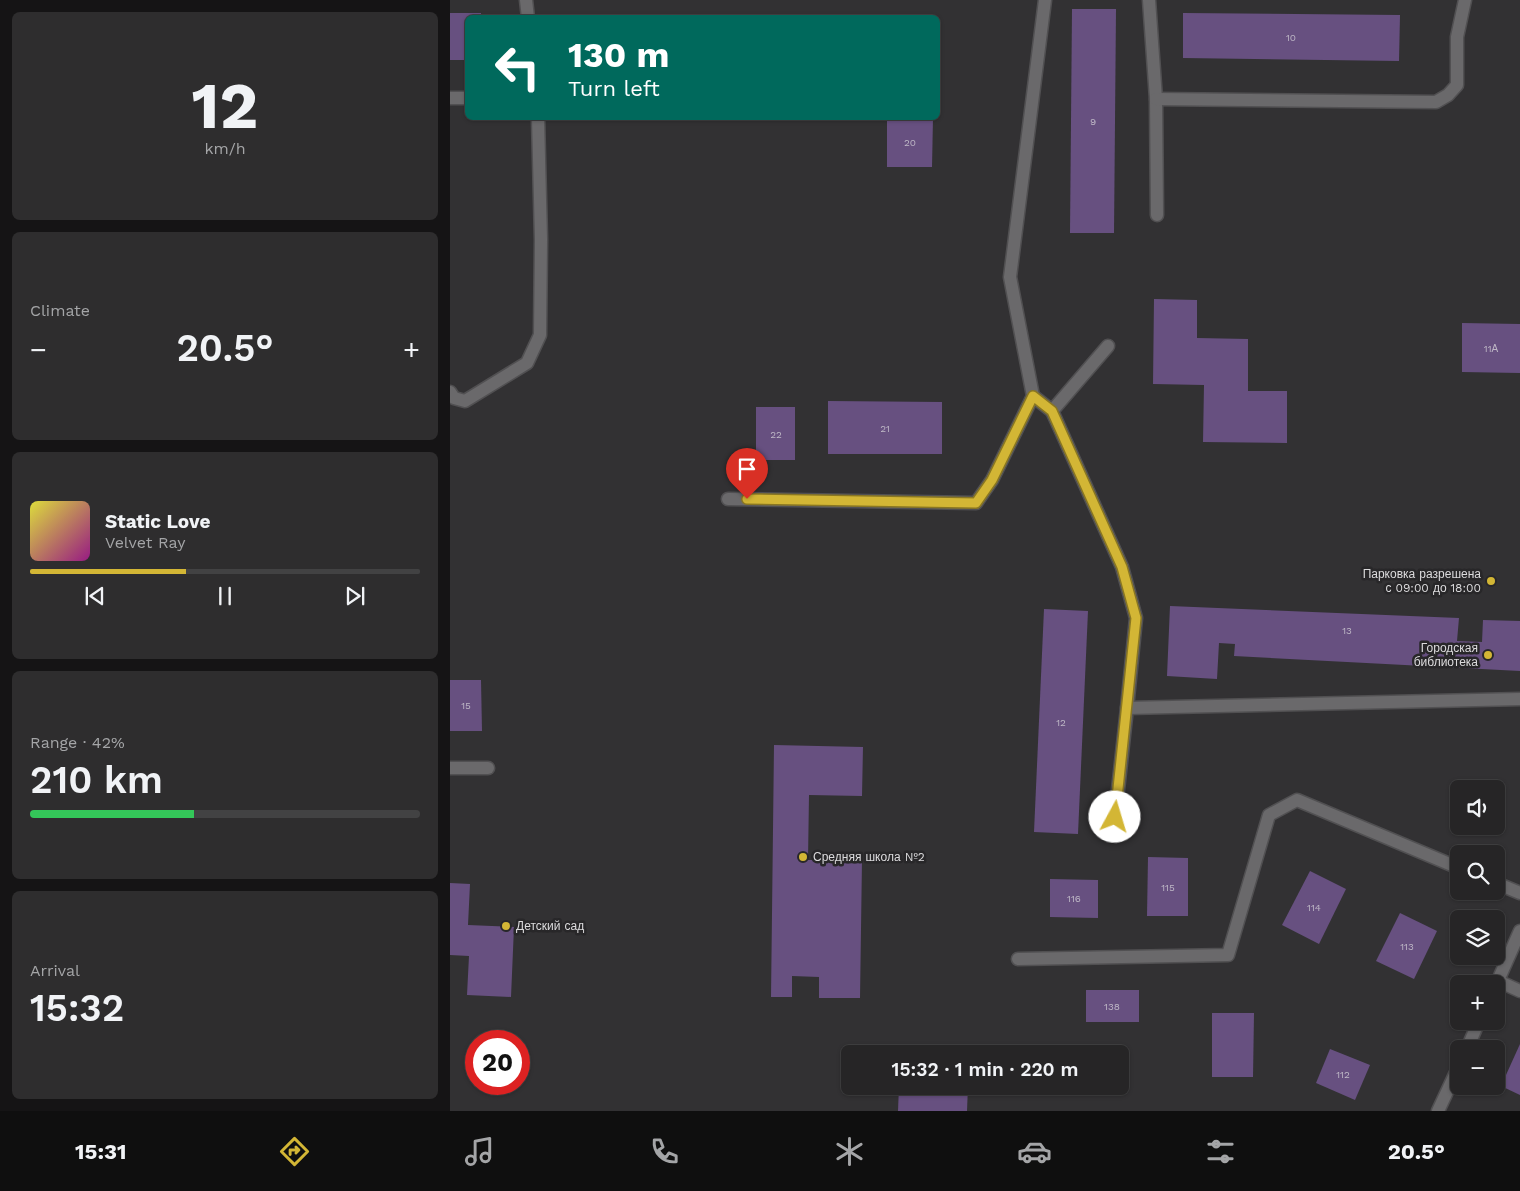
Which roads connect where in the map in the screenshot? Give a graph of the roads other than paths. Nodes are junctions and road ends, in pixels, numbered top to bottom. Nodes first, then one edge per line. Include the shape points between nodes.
1 (526, 0) edge
2 (1045, 0) edge
3 (1149, 0) edge
4 (1465, 0) edge
5 (528, 15) edge
6 (450, 98) edge
7 (465, 98) edge
8 (1156, 100) junction
9 (538, 120) edge
10 (1157, 215) dead end
11 (1108, 346) dead end
12 (450, 392) edge
13 (1033, 396) junction
14 (1052, 411) junction
15 (728, 499) dead end
16 (1520, 699) edge
17 (1127, 708) junction
18 (450, 768) edge
19 (488, 768) dead end
20 (1115, 817) dead end
21 (1450, 864) edge
22 (1505, 887) edge
23 (1520, 893) edge
24 (1520, 931) edge
25 (1018, 959) dead end
26 (1501, 975) edge
27 (1505, 986) edge
28 (1520, 991) edge
29 (1450, 1085) edge
30 (1438, 1111) edge

1 - 5 street
2 - 13 street via 1010,277
3 - 8 street
4 - 8 street via 1456,37 1457,85 1436,102
6 - 7 street
8 - 10 street
9 - 12 street via 540,335 527,363 465,401 454,398
11 - 14 street
13 - 14 street
13 - 15 street via 992,480 976,503
14 - 17 street via 1122,567 1136,618
16 - 17 street
17 - 20 street
18 - 19 street
21 - 25 street via 1297,800 1269,815 1228,955
22 - 23 street
24 - 26 street
27 - 28 street
29 - 30 street

